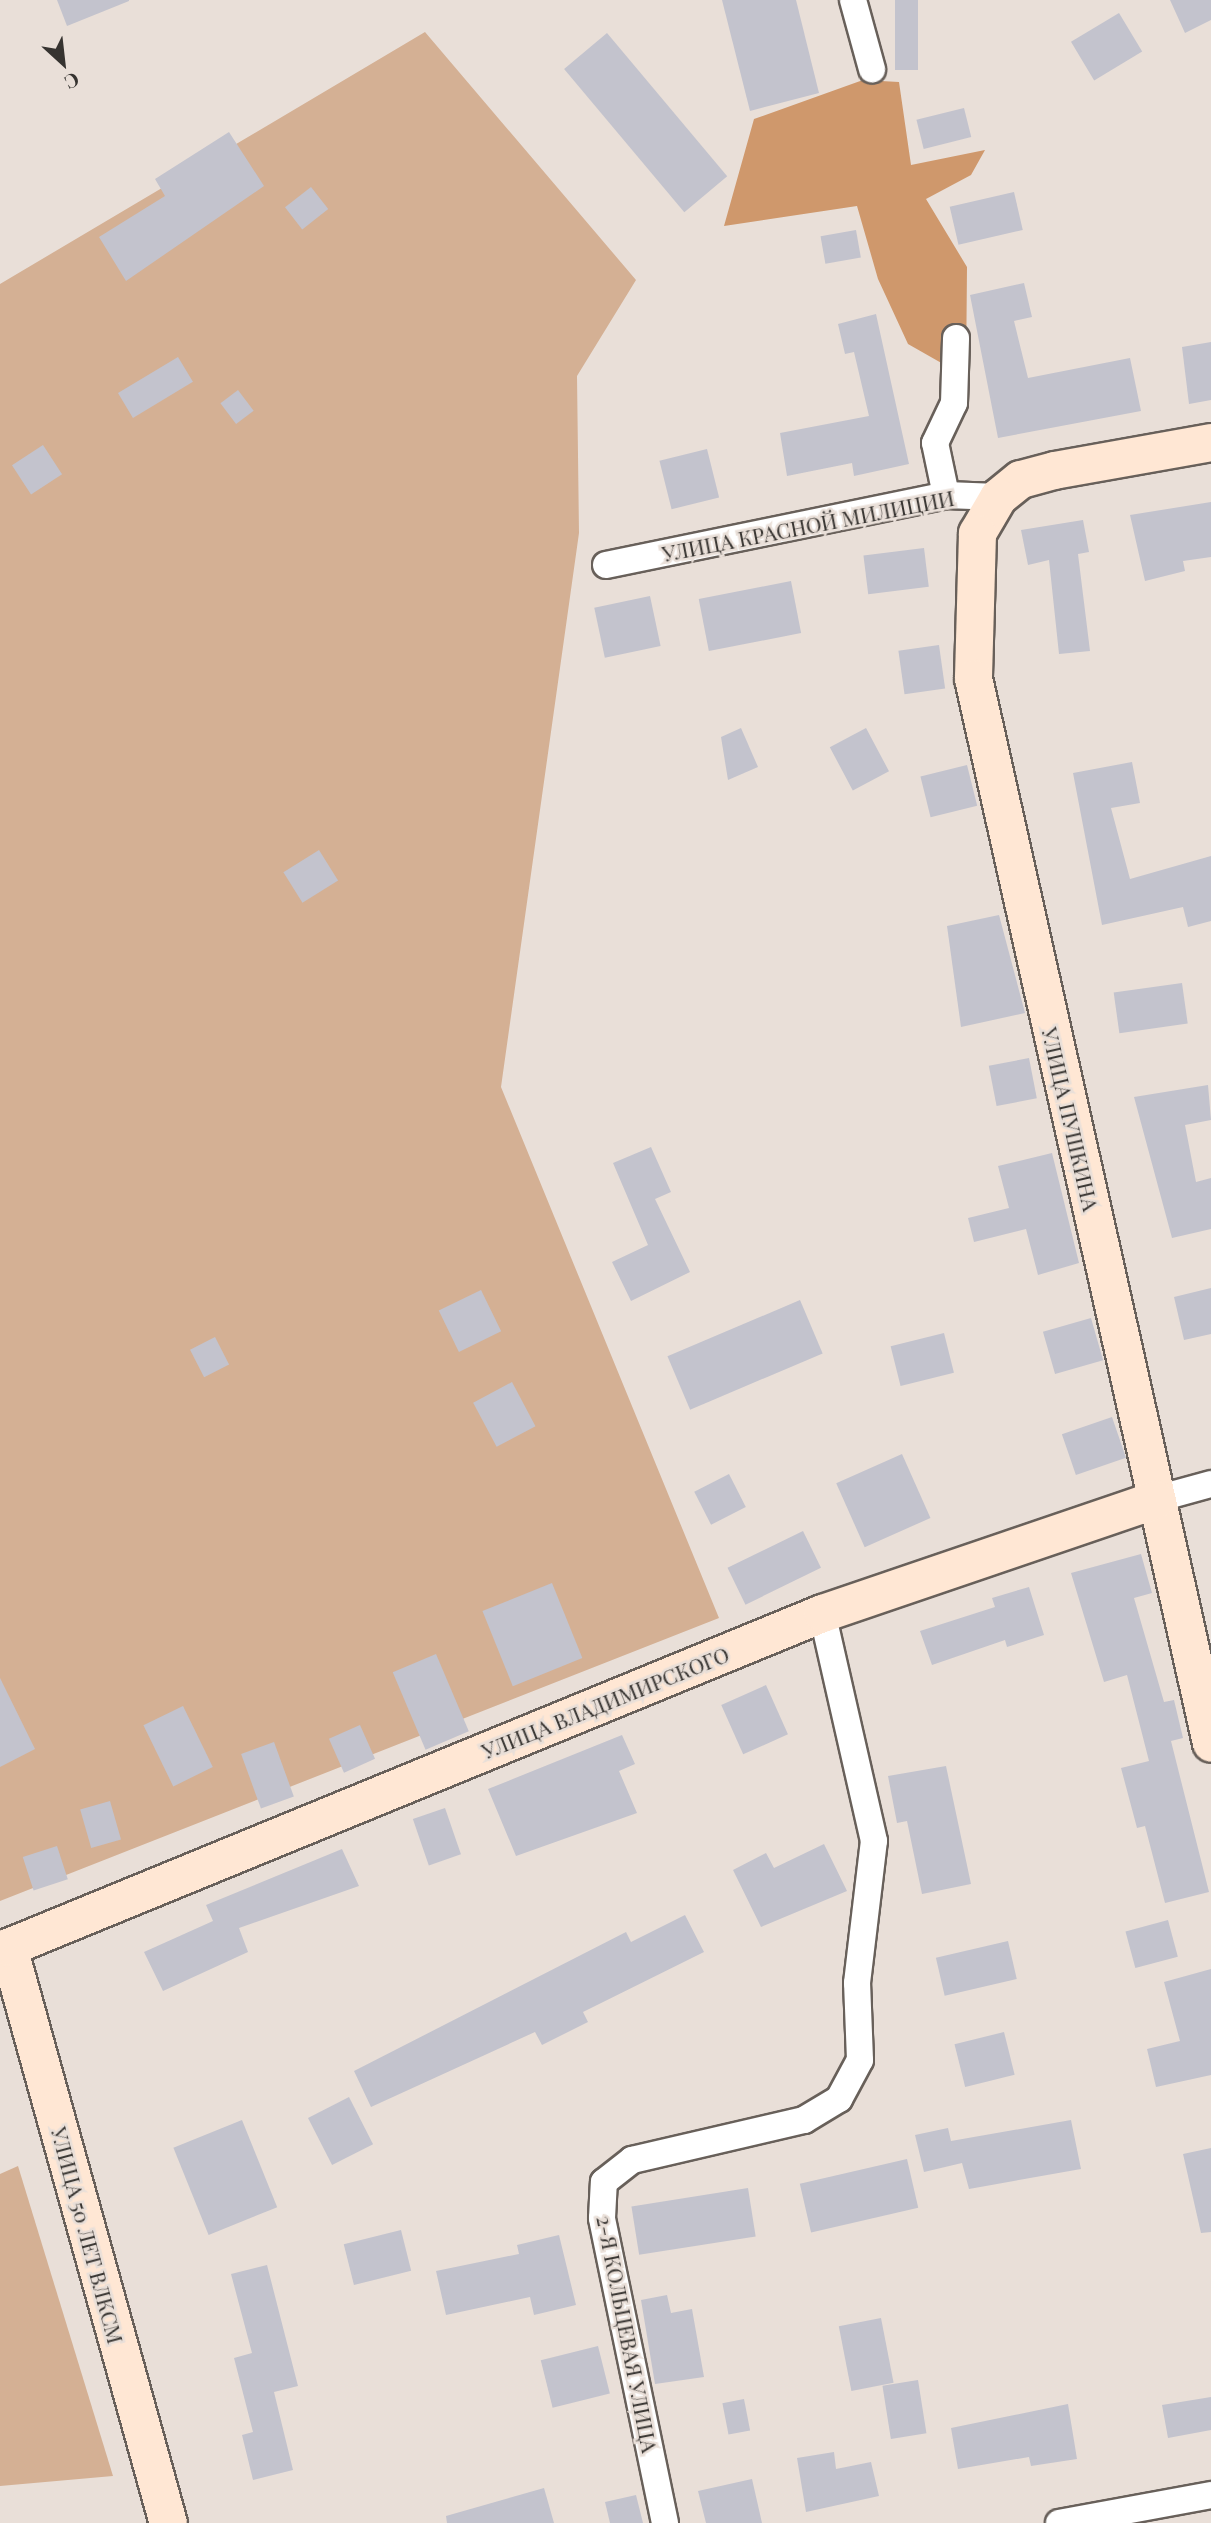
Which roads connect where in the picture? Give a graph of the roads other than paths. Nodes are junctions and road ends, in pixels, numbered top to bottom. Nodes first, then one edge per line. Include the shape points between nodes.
1 (853, 0) edge
2 (872, 69) dead end
3 (956, 338) dead end
4 (1211, 442) edge
5 (946, 495) junction
6 (998, 497) junction
7 (606, 565) dead end
8 (1211, 1484) edge
9 (1156, 1499) junction
10 (822, 1613) junction
11 (1211, 1743) edge
12 (8, 1947) joint
13 (1211, 2495) edge
14 (167, 2523) edge
15 (665, 2523) edge
16 (1059, 2523) edge

1 - 2 street
3 - 5 street via 954,403 935,443
4 - 6 street via 1054,470 1020,480
5 - 6 street, УЛИЦА КРАСНОЙ МИЛИЦИИ
5 - 7 street, УЛИЦА КРАСНОЙ МИЛИЦИИ
6 - 9 street, УЛИЦА ПУШКИНА via 977,533 973,678
8 - 9 street, УЛИЦА ВЛАДИМИРСКОГО
9 - 10 street, УЛИЦА ВЛАДИМИРСКОГО
9 - 11 street, УЛИЦА ПУШКИНА
10 - 12 street, УЛИЦА ВЛАДИМИРСКОГО
10 - 15 street, 2-Я КОЛЬЦЕВАЯ УЛИЦА via 874,1841 857,1983 860,2060 839,2099 804,2120 632,2160 604,2182 602,2218
12 - 14 street, УЛИЦА 50 ЛЕТ ВЛКСМ
13 - 16 street

